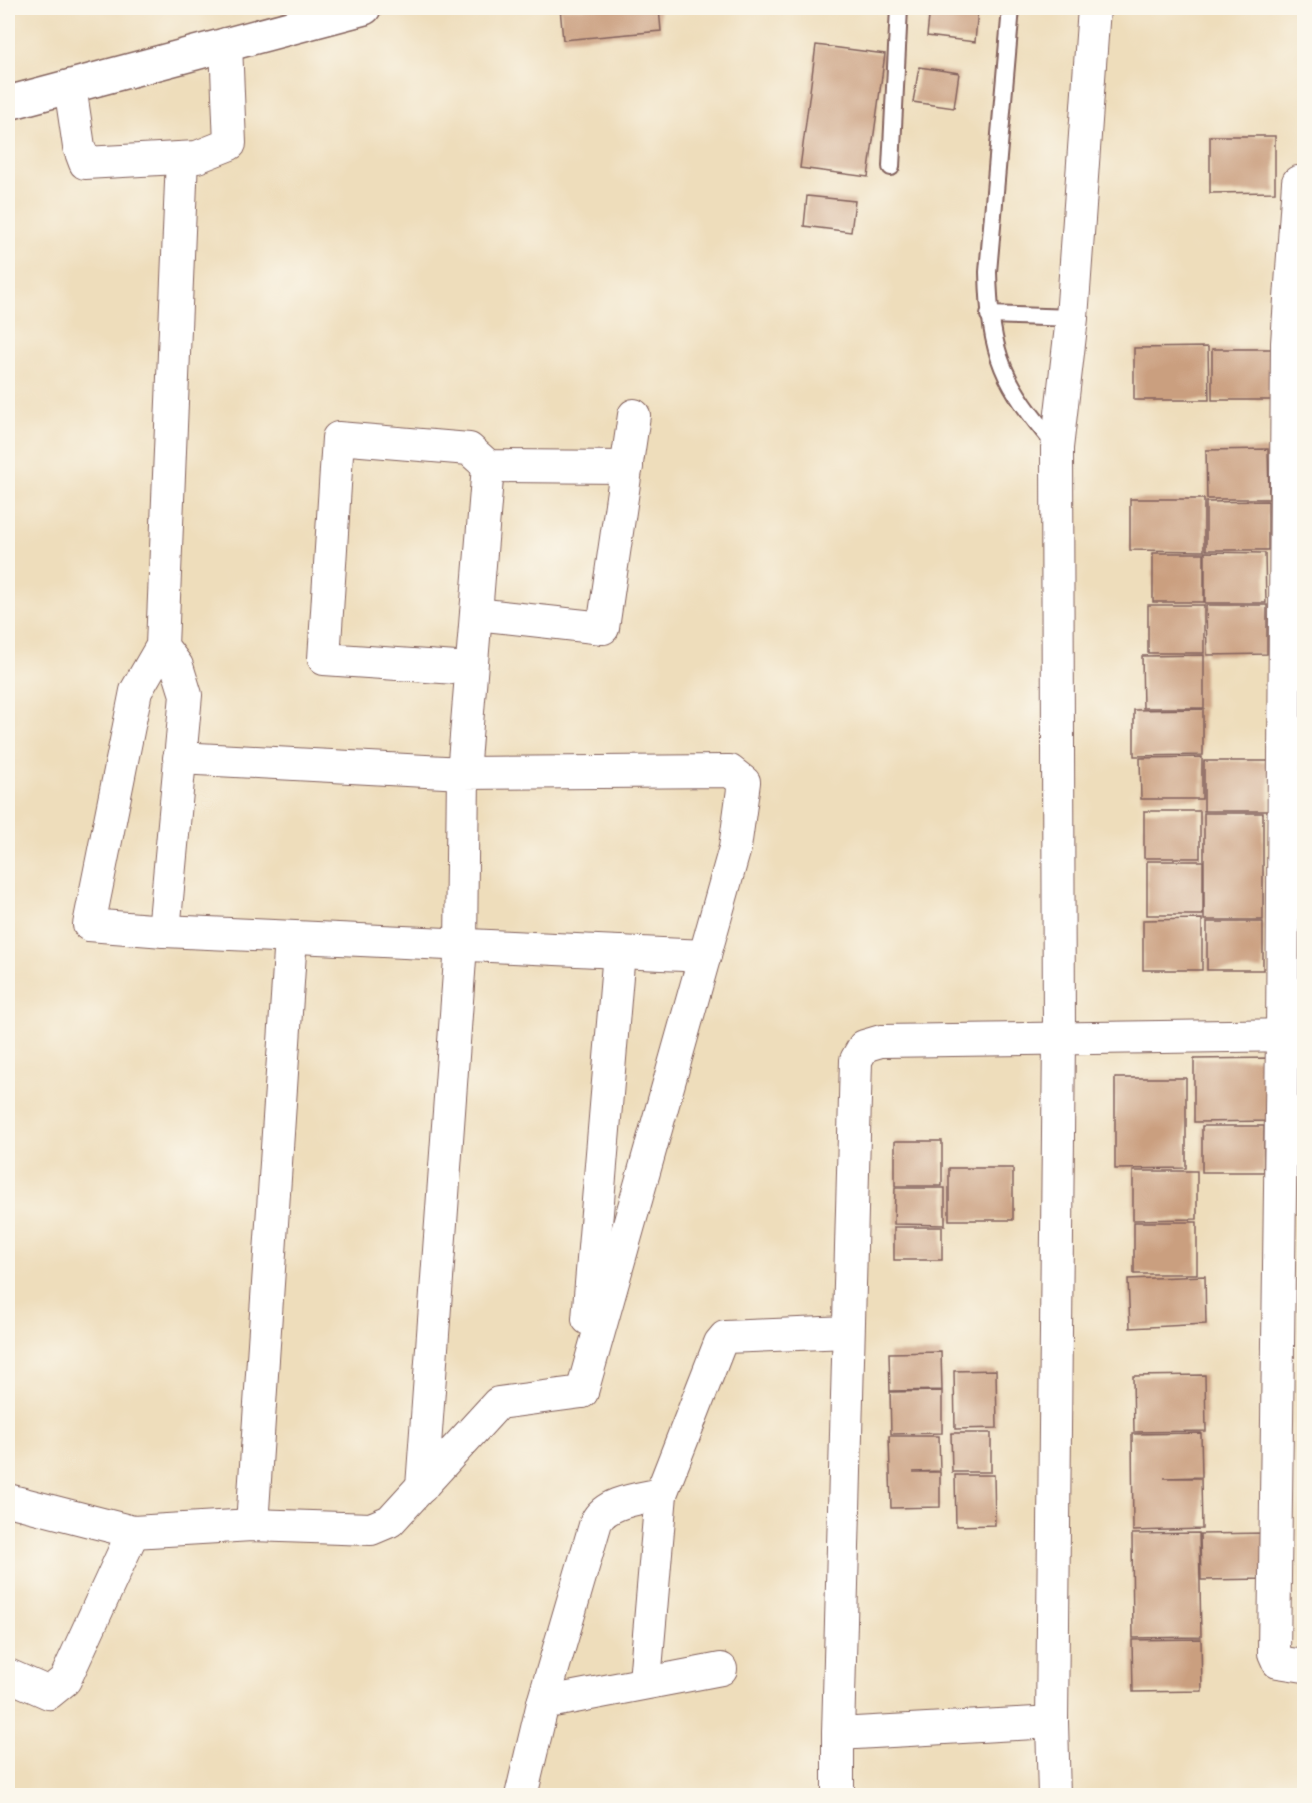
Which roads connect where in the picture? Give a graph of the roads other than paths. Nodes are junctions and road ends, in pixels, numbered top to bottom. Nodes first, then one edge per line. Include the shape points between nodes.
1 (364, 8) edge
2 (899, 8) edge
3 (1011, 8) edge
4 (1094, 8) edge
5 (226, 44) junction
6 (70, 86) junction
7 (8, 103) edge
8 (183, 158) junction
9 (891, 167) dead end
10 (1298, 182) dead end
11 (989, 315) junction
12 (1072, 318) junction
13 (1296, 344) edge
14 (634, 416) dead end
15 (1058, 448) junction
16 (488, 466) junction
17 (627, 466) junction
18 (476, 614) junction
19 (162, 646) junction
20 (471, 669) junction
21 (179, 758) junction
22 (463, 773) junction
23 (164, 931) junction
24 (291, 937) junction
25 (461, 945) junction
26 (619, 952) junction
27 (705, 956) junction
28 (1294, 1035) edge
29 (1059, 1037) junction
30 (848, 1332) junction
31 (582, 1392) junction
32 (422, 1487) junction
33 (661, 1494) junction
34 (8, 1500) edge
35 (252, 1525) junction
36 (133, 1532) junction
37 (1305, 1666) edge
38 (721, 1669) dead end
39 (8, 1675) edge
40 (645, 1681) junction
41 (543, 1703) junction
42 (1052, 1722) junction
43 (838, 1734) junction
44 (521, 1796) edge
45 (838, 1796) edge
46 (1054, 1796) edge

1 - 5 main road
2 - 9 lane
3 - 11 lane via 988,272
4 - 12 street
5 - 6 main road
5 - 8 street via 230,144 197,157
6 - 7 main road
6 - 8 street via 85,163
8 - 19 street
10 - 13 street
11 - 12 lane
11 - 15 lane via 1005,375 1027,411
12 - 15 street
13 - 28 street
14 - 17 street
15 - 29 street
16 - 17 street
16 - 18 street
16 - 20 street via 469,449 338,438 324,659
17 - 18 street via 603,628
18 - 20 street
19 - 21 street via 177,666 186,695
19 - 23 street via 136,691 89,925
20 - 22 street
21 - 22 street
21 - 23 street
22 - 25 street
22 - 27 street via 730,771 744,782 735,848
23 - 24 street
24 - 25 street
24 - 35 street
25 - 26 street
25 - 32 street
26 - 27 street
26 - 31 street
27 - 31 street
28 - 29 street
28 - 37 street via 1274,1653 1278,1662
29 - 30 street via 881,1041 864,1046 856,1060
29 - 42 street
30 - 33 street via 725,1337
30 - 43 street
31 - 32 street via 498,1403
32 - 35 street via 390,1521 371,1529
33 - 40 street
33 - 41 street via 609,1507 600,1514
34 - 36 street
35 - 36 street
36 - 39 street via 65,1680 49,1693
38 - 40 street
40 - 41 street
41 - 44 street
42 - 43 street
42 - 46 street
43 - 45 street

